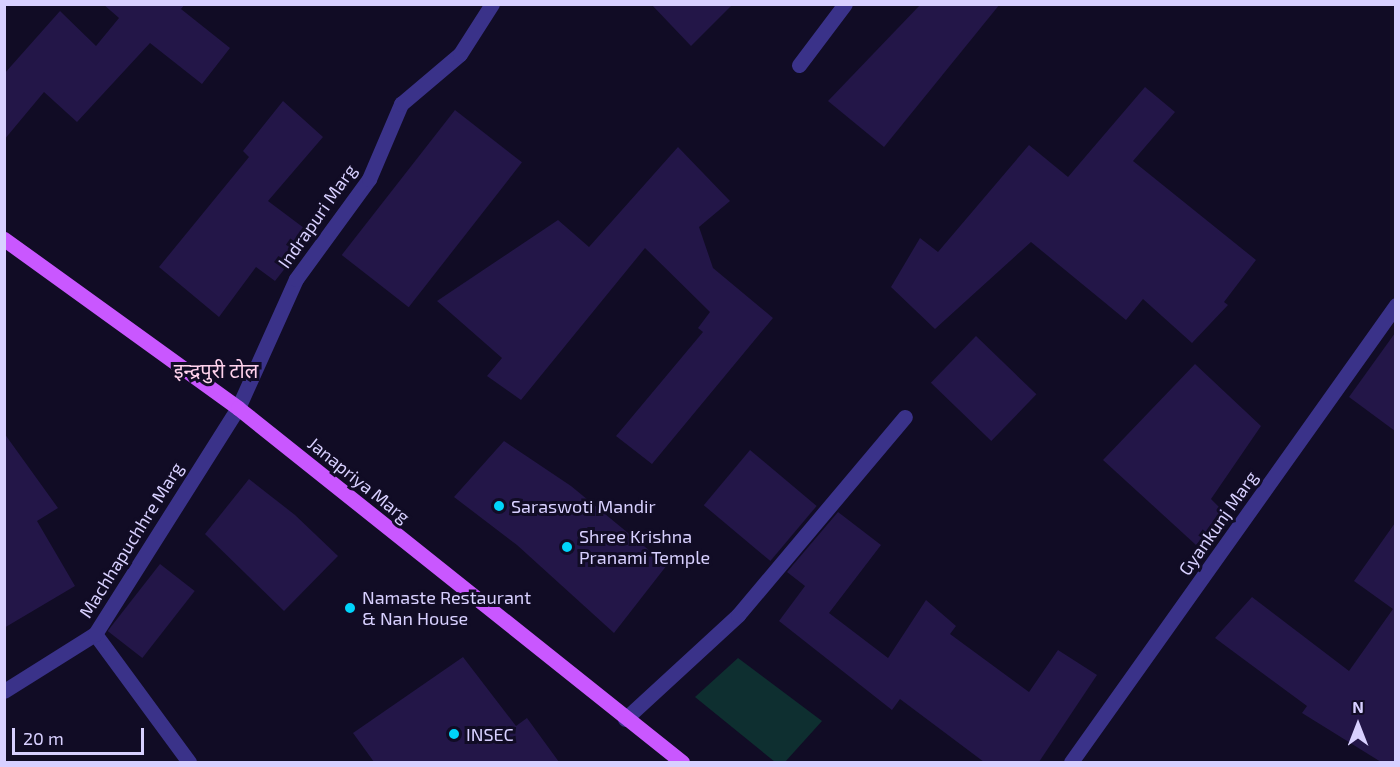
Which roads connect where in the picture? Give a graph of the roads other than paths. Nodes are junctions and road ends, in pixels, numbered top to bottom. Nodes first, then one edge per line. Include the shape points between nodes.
1 (492, 4) edge
2 (845, 4) edge
3 (799, 65) dead end
4 (4, 239) edge
5 (1395, 305) edge
6 (238, 408) junction
7 (905, 417) dead end
8 (95, 634) junction
9 (4, 691) edge
10 (625, 719) junction
11 (189, 762) edge
12 (682, 762) edge
13 (1071, 762) edge

1 - 6 street, Indrapuri Marg via 459,54 401,104 369,178 296,279
2 - 3 street
4 - 6 main road, Janapriya Marg
5 - 13 street, Gyankunj Marg
6 - 8 street, Machhapuchhre Marg
6 - 10 main road, Janapriya Marg
7 - 10 street via 738,615
8 - 9 street, Machhapuchhre Marg
8 - 11 street
10 - 12 main road, Janapriya Marg

